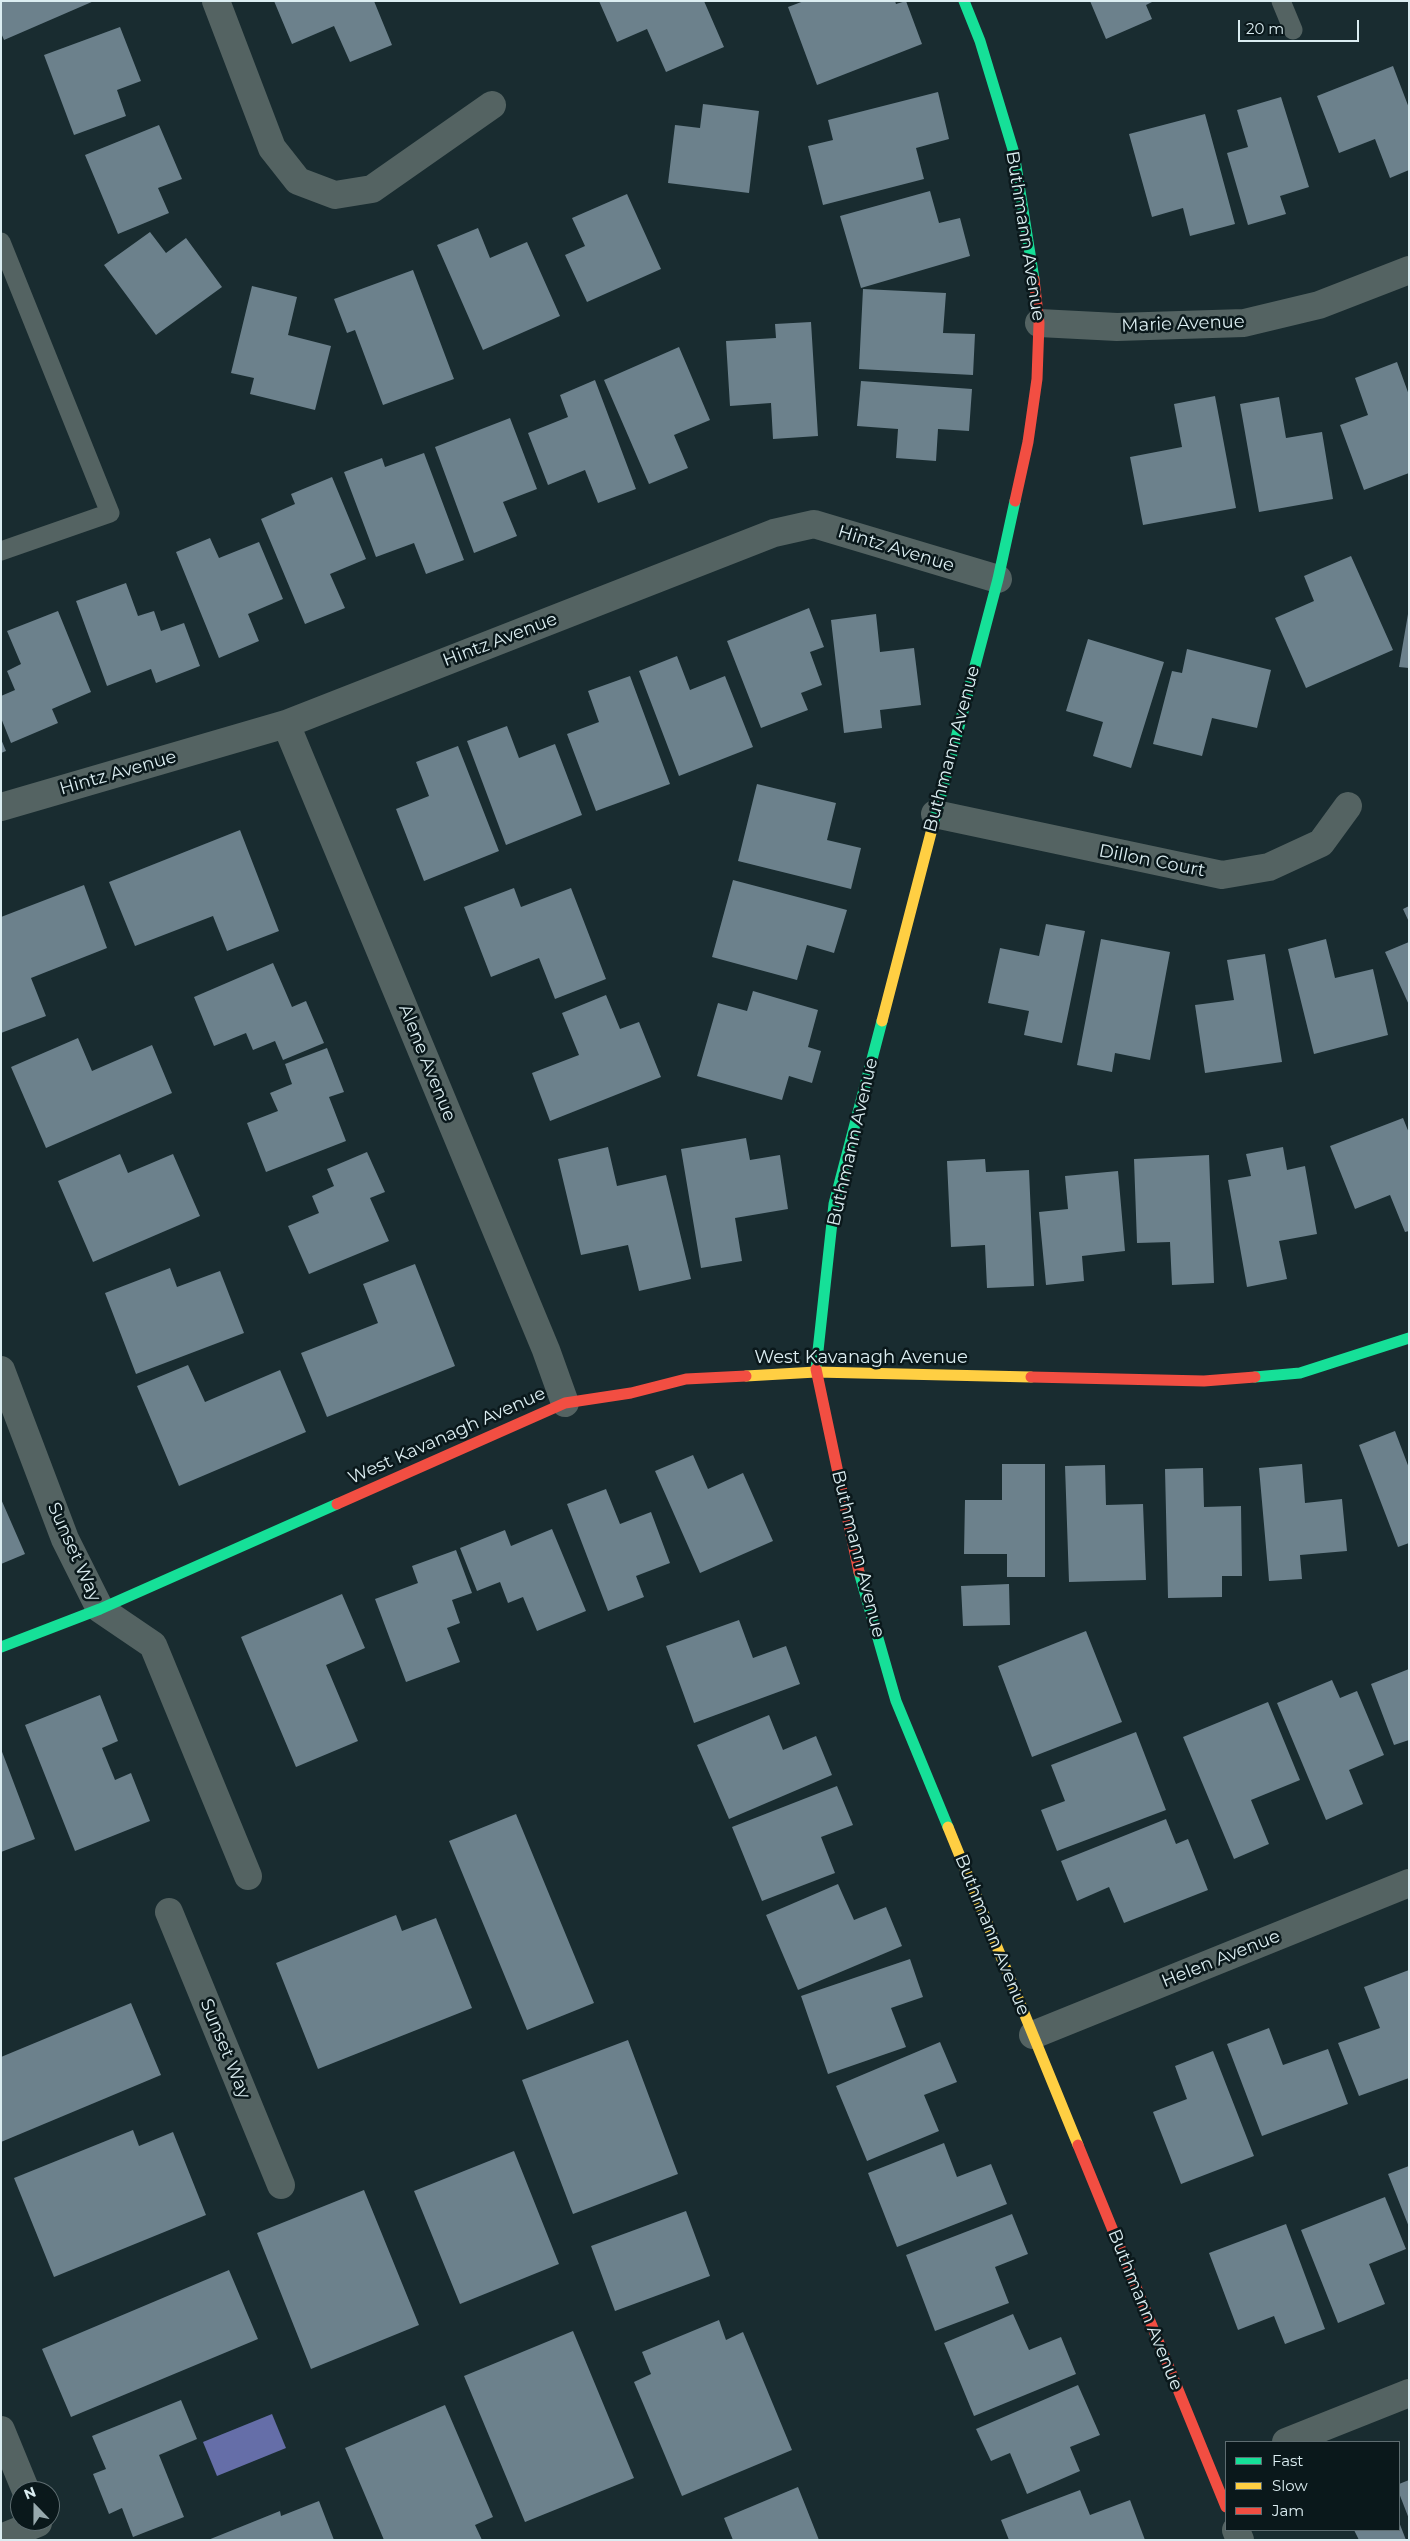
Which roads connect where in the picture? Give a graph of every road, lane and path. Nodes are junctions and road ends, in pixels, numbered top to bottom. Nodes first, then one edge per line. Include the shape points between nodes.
1 (216, 1) edge
2 (964, 1) edge
3 (1281, 1) edge
4 (1294, 30) dead end
5 (492, 105) dead end
6 (1, 242) edge
7 (1409, 270) edge
8 (1039, 323) junction
9 (1, 551) edge
10 (998, 579) junction
11 (286, 724) junction
12 (1348, 806) dead end
13 (1, 807) edge
14 (935, 814) junction
15 (1409, 1338) edge
16 (1, 1370) edge
17 (816, 1372) junction
18 (564, 1403) junction
19 (100, 1609) junction
20 (1, 1647) edge
21 (248, 1876) dead end
22 (1409, 1883) edge
23 (170, 1912) dead end
24 (1033, 2035) junction
25 (281, 2185) dead end
26 (1409, 2393) edge
27 (1, 2430) edge
28 (1289, 2441) edge
29 (1219, 2469) edge
30 (22, 2481) edge
31 (1225, 2502) edge
32 (28, 2531) edge
33 (1, 2538) edge

1 - 5 street via 272,148 298,181 335,195 372,189
2 - 8 street, Buthmann Avenue via 980,41 1014,153
3 - 4 lane
6 - 9 lane via 110,513
7 - 8 street, Marie Avenue via 1319,305 1244,324 1117,327
8 - 10 street, Buthmann Avenue via 1037,379 1028,442
10 - 11 street, Hintz Avenue via 814,524 774,533
10 - 14 street, Buthmann Avenue
11 - 13 street, Hintz Avenue
11 - 18 street, Alene Avenue via 546,1350
12 - 14 street, Dillon Court via 1320,843 1269,867 1222,874
14 - 17 street, Buthmann Avenue via 834,1204
15 - 17 street, West Kavanagh Avenue via 1300,1373 1204,1380
16 - 19 street, Sunset Way via 65,1539
17 - 18 street, West Kavanagh Avenue via 686,1379 631,1393
17 - 24 street, Buthmann Avenue via 857,1563 896,1701
18 - 19 street, West Kavanagh Avenue
19 - 20 street, West Kavanagh Avenue
19 - 21 street, Sunset Way via 153,1646
22 - 24 street, Helen Avenue
23 - 25 street, Sunset Way
24 - 29 street, Buthmann Avenue
26 - 28 street
27 - 30 street
29 - 31 street, Buthmann Avenue
32 - 33 street

